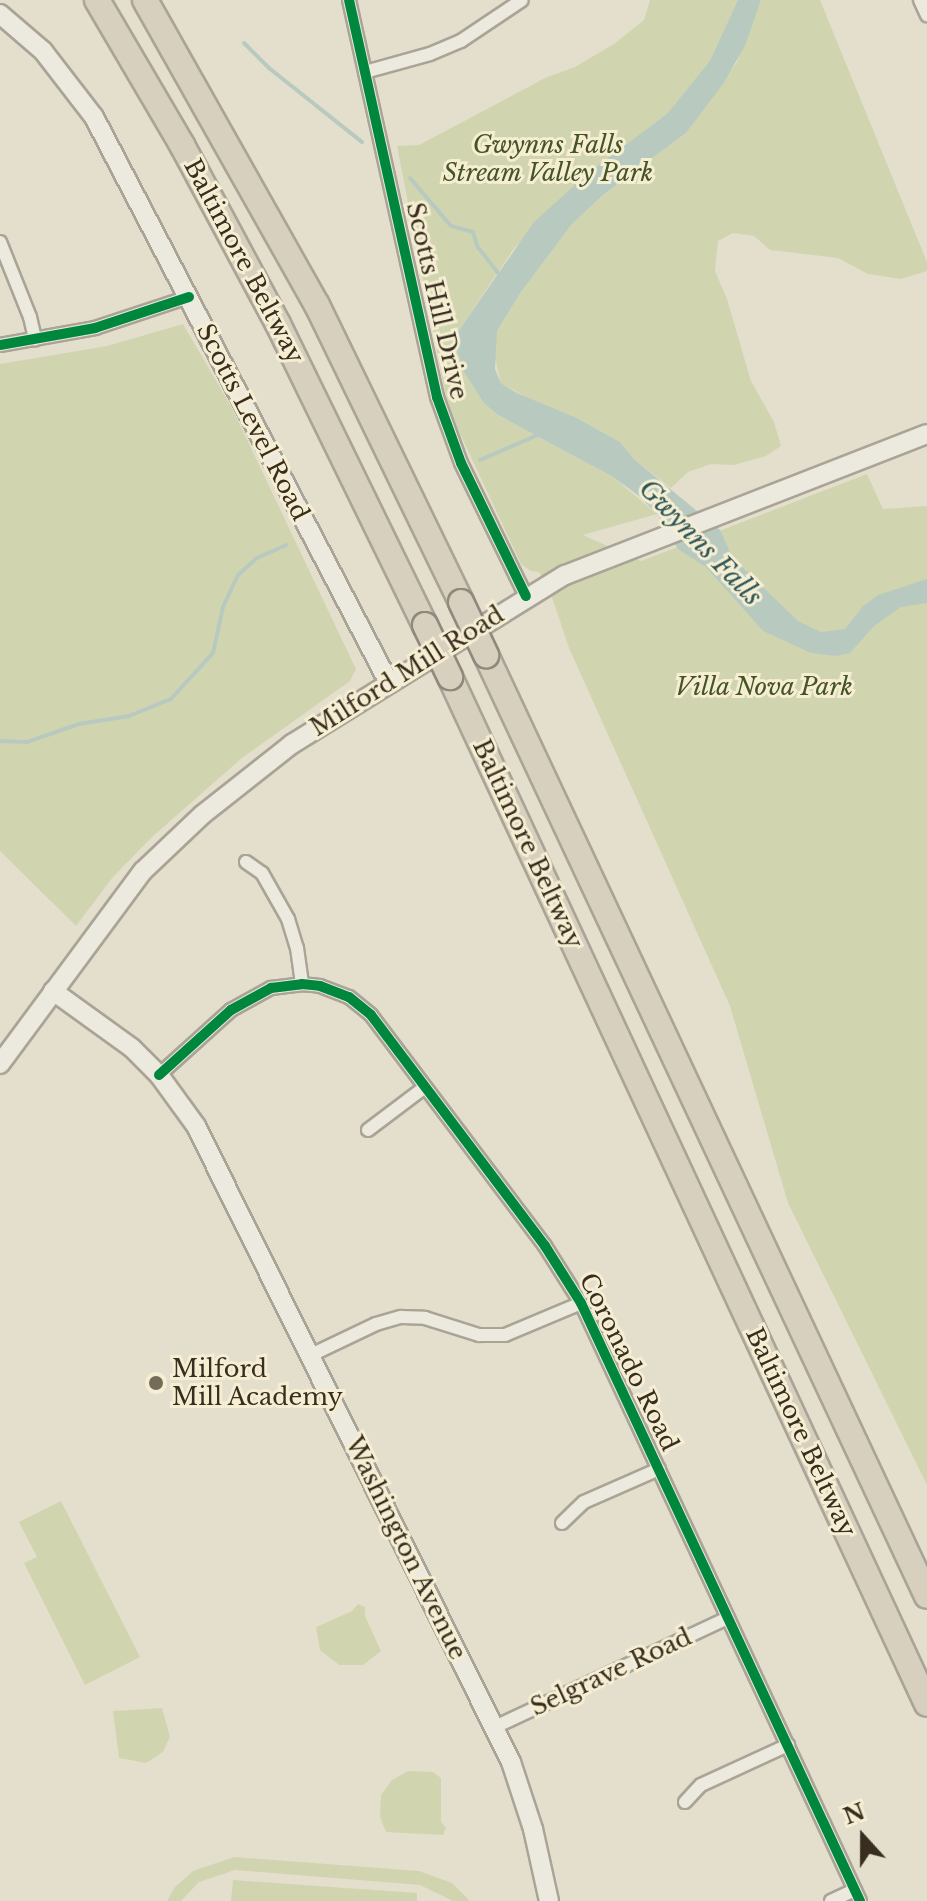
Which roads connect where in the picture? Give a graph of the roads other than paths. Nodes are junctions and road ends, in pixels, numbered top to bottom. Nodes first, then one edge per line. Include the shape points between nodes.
1 (97, 0) edge
2 (145, 0) edge
3 (349, 0) edge
4 (522, 0) edge
5 (920, 0) edge
6 (0, 14) edge
7 (927, 15) edge
8 (365, 72) junction
9 (0, 242) edge
10 (189, 297) junction
11 (35, 339) junction
12 (0, 345) edge
13 (927, 434) edge
14 (526, 596) junction
15 (388, 681) junction
16 (246, 862) dead end
17 (302, 984) junction
18 (53, 991) junction
19 (0, 1064) edge
20 (159, 1075) junction
21 (425, 1087) junction
22 (368, 1130) dead end
23 (581, 1303) junction
24 (311, 1355) junction
25 (827, 1384) junction
26 (659, 1469) junction
27 (562, 1523) dead end
28 (927, 1570) edge
29 (927, 1596) edge
30 (728, 1618) junction
31 (927, 1704) edge
32 (495, 1727) junction
33 (788, 1745) junction
34 (685, 1802) dead end
35 (858, 1896) edge
36 (549, 1901) edge
37 (831, 1901) edge

1 - 31 highway, Baltimore Beltway, bridge via 278,324 425,625
2 - 25 highway, Baltimore Beltway, bridge via 317,305
3 - 8 street, Scotts Hill Drive
4 - 8 street via 461,41
5 - 7 street
6 - 10 main road, Scotts Level Road via 43,51 82,97
8 - 14 street, Scotts Hill Drive via 440,407 461,463
9 - 11 street
10 - 11 street via 127,319
10 - 15 main road, Scotts Level Road
11 - 12 street
13 - 14 main road, Milford Mill Road via 583,566
14 - 15 main road, Milford Mill Road
15 - 18 main road, Milford Mill Road via 292,744 192,824 127,889
16 - 17 street via 262,873 288,919
17 - 20 street, Coronado Road via 271,988 242,1002
17 - 21 street, Coronado Road via 336,991 360,1005
18 - 19 main road, Milford Mill Road
18 - 20 main road, Washington Avenue via 132,1048
20 - 24 main road, Washington Avenue via 196,1126
21 - 22 street
21 - 23 street, Coronado Road via 545,1246
23 - 24 street via 505,1335 479,1335 425,1318 401,1317
23 - 26 street, Coronado Road
24 - 32 main road, Washington Avenue
25 - 28 highway
25 - 29 highway, Baltimore Beltway
26 - 27 street via 584,1502
26 - 30 street, Coronado Road
30 - 32 street, Selgrave Road
30 - 33 street, Coronado Road
32 - 36 main road, Washington Avenue via 522,1794
33 - 34 street via 701,1785
33 - 35 street, Coronado Road
35 - 37 street

